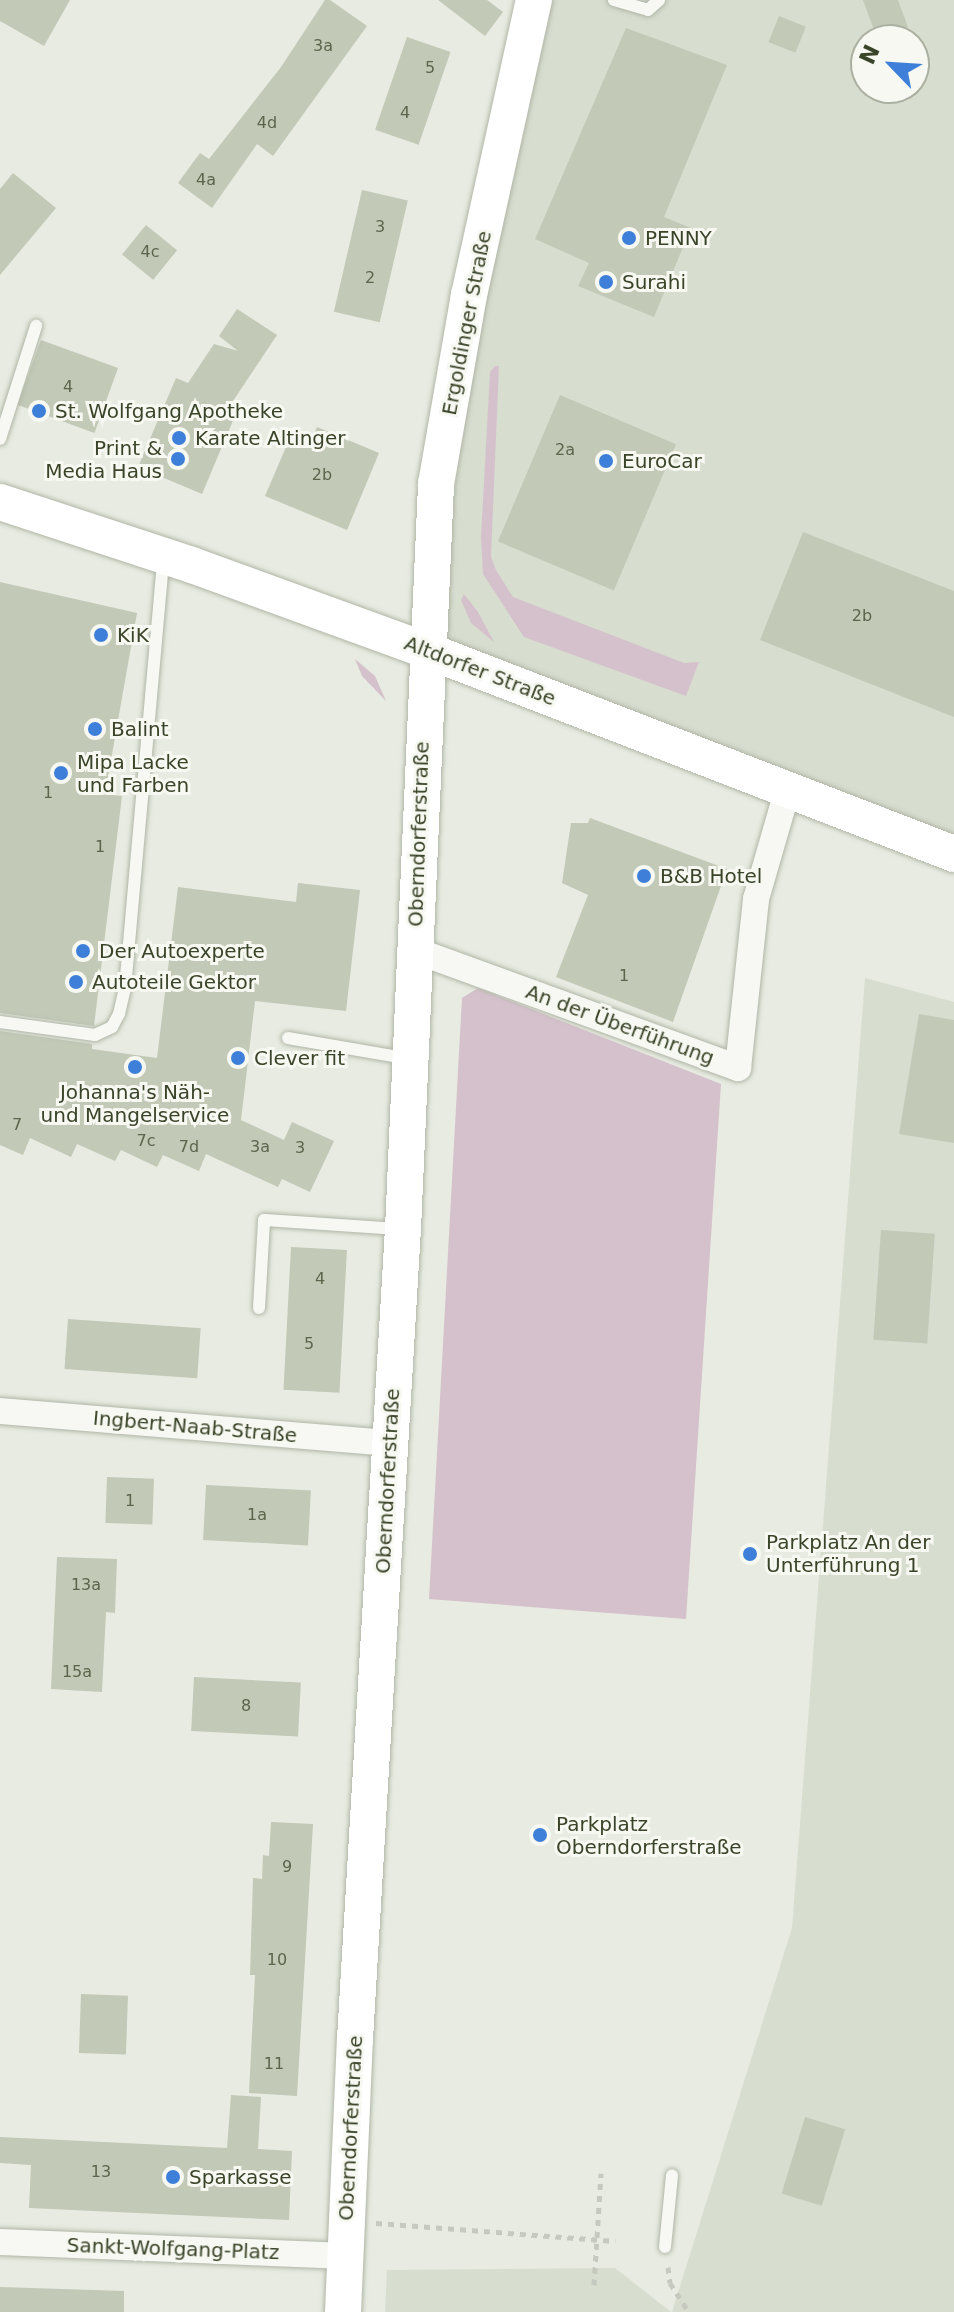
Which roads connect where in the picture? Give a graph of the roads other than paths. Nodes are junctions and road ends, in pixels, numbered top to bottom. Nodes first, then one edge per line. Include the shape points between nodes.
1 (534, 0) edge
2 (614, 0) edge
3 (659, 0) edge
4 (36, 326) dead end
5 (0, 439) edge
6 (0, 502) edge
7 (164, 555) junction
8 (426, 650) junction
9 (788, 788) junction
10 (954, 854) edge
11 (414, 950) junction
12 (0, 1022) edge
13 (288, 1038) dead end
14 (409, 1058) junction
15 (403, 1229) junction
16 (259, 1308) dead end
17 (0, 1411) edge
18 (390, 1443) junction
19 (672, 2175) dead end
20 (0, 2242) edge
21 (665, 2247) road end
22 (346, 2256) junction
23 (343, 2312) edge

1 - 8 main road, Ergoldinger Straße via 469,295 436,484
2 - 3 lane via 648,10
4 - 5 lane
6 - 7 main road, Altdorfer Straße
7 - 8 main road, Altdorfer Straße
7 - 12 lane via 119,1014 112,1027 95,1035
8 - 9 main road, Altdorfer Straße
8 - 11 main road, Oberndorferstraße
9 - 10 main road, Altdorfer Straße
9 - 11 street, An der Überführung via 756,899 738,1068
11 - 14 main road, Oberndorferstraße
13 - 14 lane
14 - 15 main road, Oberndorferstraße
15 - 16 lane via 264,1220
15 - 18 main road, Oberndorferstraße
17 - 18 street, Ingbert-Naab-Straße
18 - 22 main road, Oberndorferstraße
19 - 21 lane
20 - 22 street, Sankt-Wolfgang-Platz
22 - 23 main road, Oberndorferstraße

